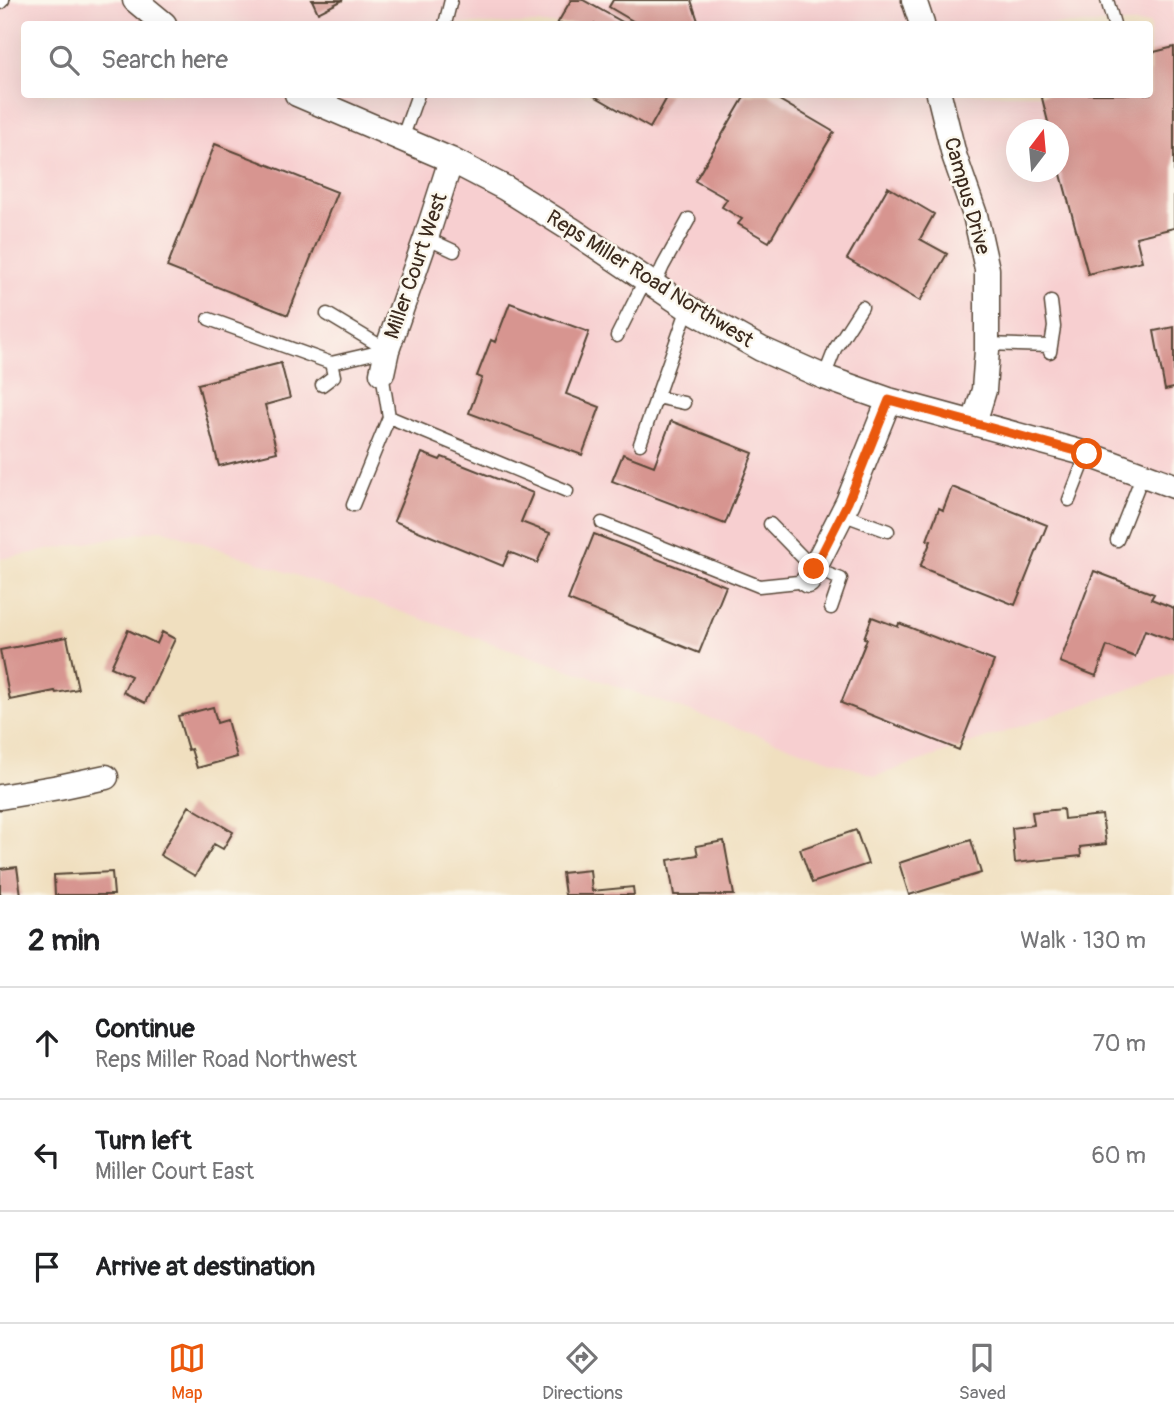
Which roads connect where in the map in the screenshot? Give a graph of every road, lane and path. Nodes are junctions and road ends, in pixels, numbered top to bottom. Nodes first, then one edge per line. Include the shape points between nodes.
1 (135, 0) edge
2 (451, 0) edge
3 (914, 0) edge
4 (1107, 0) edge
5 (160, 21) edge
6 (446, 21) edge
7 (921, 21) edge
8 (1113, 21) edge
9 (306, 98) edge
10 (417, 98) edge
11 (940, 98) edge
12 (402, 139) junction
13 (452, 160) junction
14 (689, 219) dead end
15 (426, 238) junction
16 (454, 251) dead end
17 (650, 283) junction
18 (1051, 302) dead end
19 (862, 307) dead end
20 (688, 308) junction
21 (327, 314) dead end
22 (209, 319) dead end
23 (617, 336) dead end
24 (987, 344) junction
25 (384, 362) junction
26 (331, 363) junction
27 (824, 377) junction
28 (322, 385) dead end
29 (656, 397) junction
30 (889, 400) junction
31 (684, 403) dead end
32 (389, 417) junction
33 (974, 423) junction
34 (640, 444) dead end
35 (1087, 454) junction
36 (1143, 474) junction
37 (1174, 486) edge
38 (567, 491) dead end
39 (1069, 500) dead end
40 (353, 505) dead end
41 (842, 514) junction
42 (602, 523) dead end
43 (770, 524) dead end
44 (888, 531) dead end
45 (1117, 540) dead end
46 (811, 575) junction
47 (831, 608) dead end
48 (106, 777) dead end
49 (0, 797) edge

1 - 5 street
2 - 6 lane
3 - 7 street
4 - 8 lane
9 - 12 street, Reps Miller Road Northwest
10 - 12 lane
11 - 24 street, Campus Drive via 987,269
12 - 13 street, Reps Miller Road Northwest
13 - 15 street, Miller Court West
13 - 17 street, Reps Miller Road Northwest via 505,188
14 - 17 lane
15 - 16 lane
15 - 25 street, Miller Court West
17 - 20 street, Reps Miller Road Northwest
17 - 23 lane
18 - 24 lane via 1054,327 1050,349
19 - 27 lane via 835,349
20 - 27 street, Reps Miller Road Northwest via 761,349
20 - 29 lane
21 - 25 lane
22 - 26 lane
24 - 33 street, Campus Drive via 984,390
25 - 26 lane
25 - 32 lane
26 - 28 lane via 334,376
27 - 30 street, Reps Miller Road Northwest
29 - 31 lane
29 - 34 lane
30 - 33 street, Reps Miller Road Northwest
30 - 41 street
32 - 38 lane
32 - 40 lane
33 - 35 street, Reps Miller Road Northwest
35 - 36 street, Reps Miller Road Northwest
35 - 39 lane
36 - 37 street, Reps Miller Road Northwest
36 - 45 lane
41 - 44 lane
41 - 46 street
42 - 46 lane via 760,586
43 - 46 lane
46 - 47 lane via 841,579
48 - 49 street

